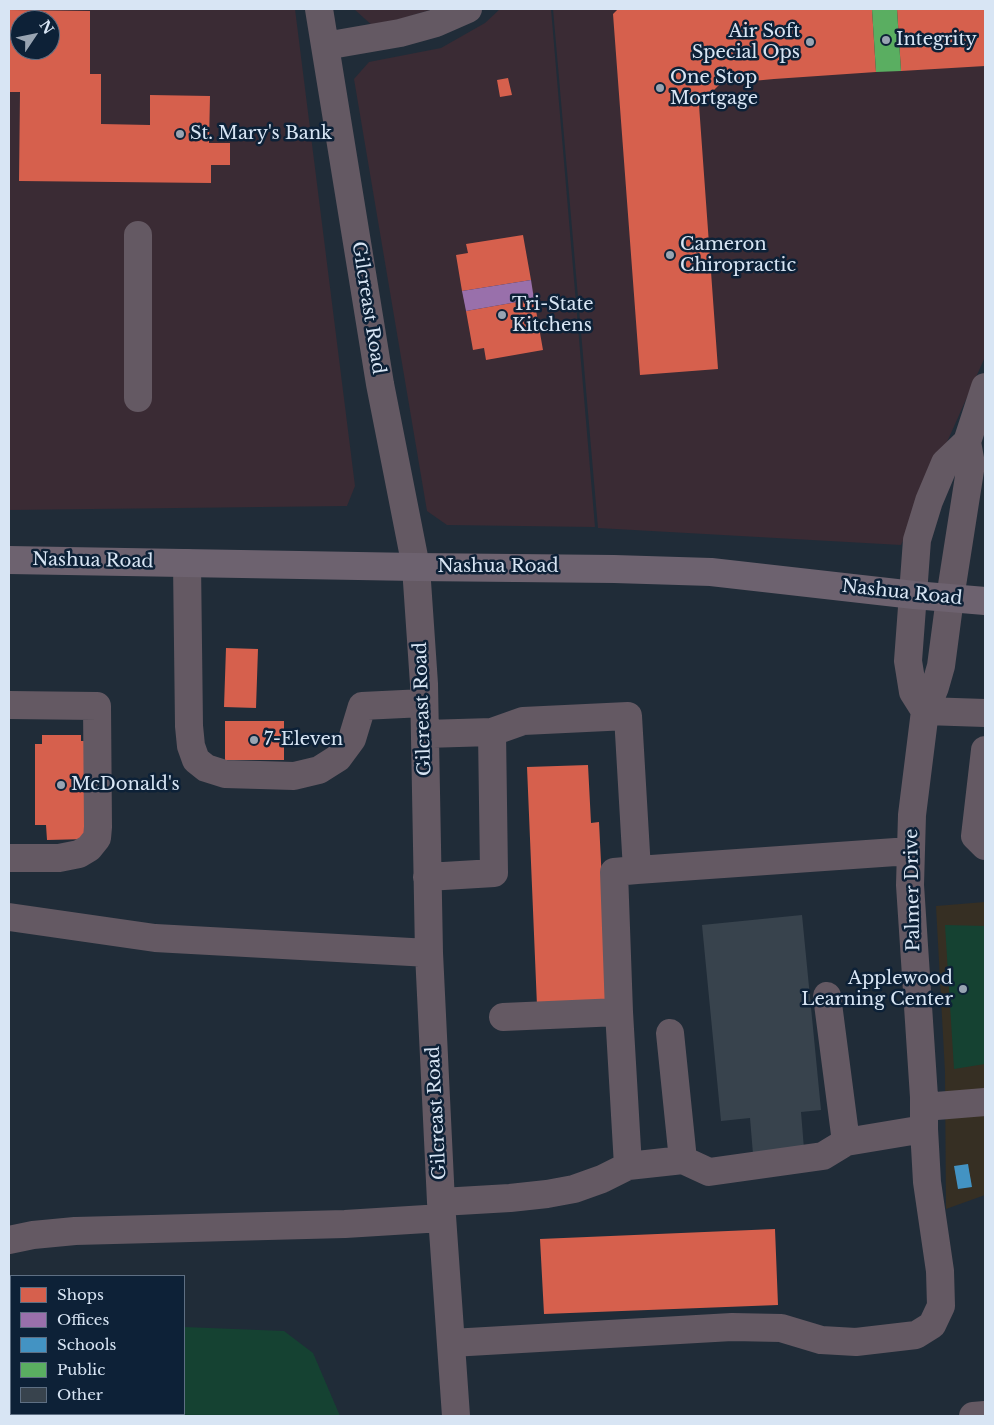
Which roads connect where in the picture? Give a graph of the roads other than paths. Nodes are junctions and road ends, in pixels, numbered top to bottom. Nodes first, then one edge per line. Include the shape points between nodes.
1 (319, 9) edge
2 (468, 9) edge
3 (324, 46) junction
4 (138, 235) dead end
5 (985, 387) edge
6 (138, 398) dead end
7 (967, 442) junction
8 (9, 560) edge
9 (186, 563) junction
10 (416, 567) junction
11 (914, 595) junction
12 (950, 598) junction
13 (985, 601) edge
14 (424, 703) junction
15 (9, 705) edge
16 (925, 711) junction
17 (985, 713) edge
18 (492, 732) junction
19 (425, 734) junction
20 (985, 750) edge
21 (9, 839) edge
22 (985, 846) edge
23 (910, 850) junction
24 (18, 858) edge
25 (637, 870) junction
26 (427, 877) junction
27 (9, 918) edge
28 (429, 954) junction
29 (827, 996) dead end
30 (619, 1012) junction
31 (503, 1016) dead end
32 (670, 1033) dead end
33 (985, 1102) edge
34 (924, 1118) junction
35 (846, 1142) junction
36 (683, 1160) junction
37 (628, 1166) junction
38 (441, 1210) junction
39 (9, 1240) edge
40 (451, 1343) junction
41 (985, 1415) edge
42 (456, 1416) edge
43 (973, 1416) edge

1 - 3 street, Gilcreast Road
2 - 3 street via 436,23 400,33
3 - 10 street, Gilcreast Road via 380,384
4 - 6 street
5 - 7 street
7 - 11 street via 945,463 929,501 918,540
7 - 12 street, Palmer Drive via 971,464
8 - 9 main road, Nashua Road
9 - 10 main road, Nashua Road
9 - 14 street via 189,726 196,760 206,768 225,774 294,776 319,770 338,758 352,739 362,706
10 - 11 main road, Nashua Road via 711,572
10 - 14 street, Gilcreast Road
11 - 12 main road, Nashua Road
11 - 16 street via 908,662 913,692
12 - 13 main road, Nashua Road
12 - 16 street, Palmer Drive via 941,666
14 - 19 street, Gilcreast Road
15 - 24 street via 97,706 97,838 79,854 59,858
16 - 17 street
16 - 23 street, Palmer Drive
18 - 19 street
18 - 25 street via 522,721 628,716
18 - 26 street via 494,873
19 - 26 street, Gilcreast Road
20 - 22 street via 975,836
21 - 24 street
23 - 25 street
23 - 34 street, Palmer Drive
25 - 30 street via 614,872
26 - 28 street, Gilcreast Road
27 - 28 street via 155,938
28 - 38 street, Gilcreast Road
29 - 35 street
30 - 31 street
30 - 37 street
32 - 36 street
33 - 34 street
34 - 35 street
34 - 40 street, Palmer Drive via 927,1182 940,1272 941,1306 932,1325 916,1335 856,1342 821,1340 780,1328 732,1327
35 - 36 street via 823,1156 708,1172
36 - 37 street
37 - 38 street via 574,1189
38 - 39 street via 306,1226 75,1231
38 - 40 street, Gilcreast Road
40 - 42 street, Gilcreast Road
41 - 43 street

